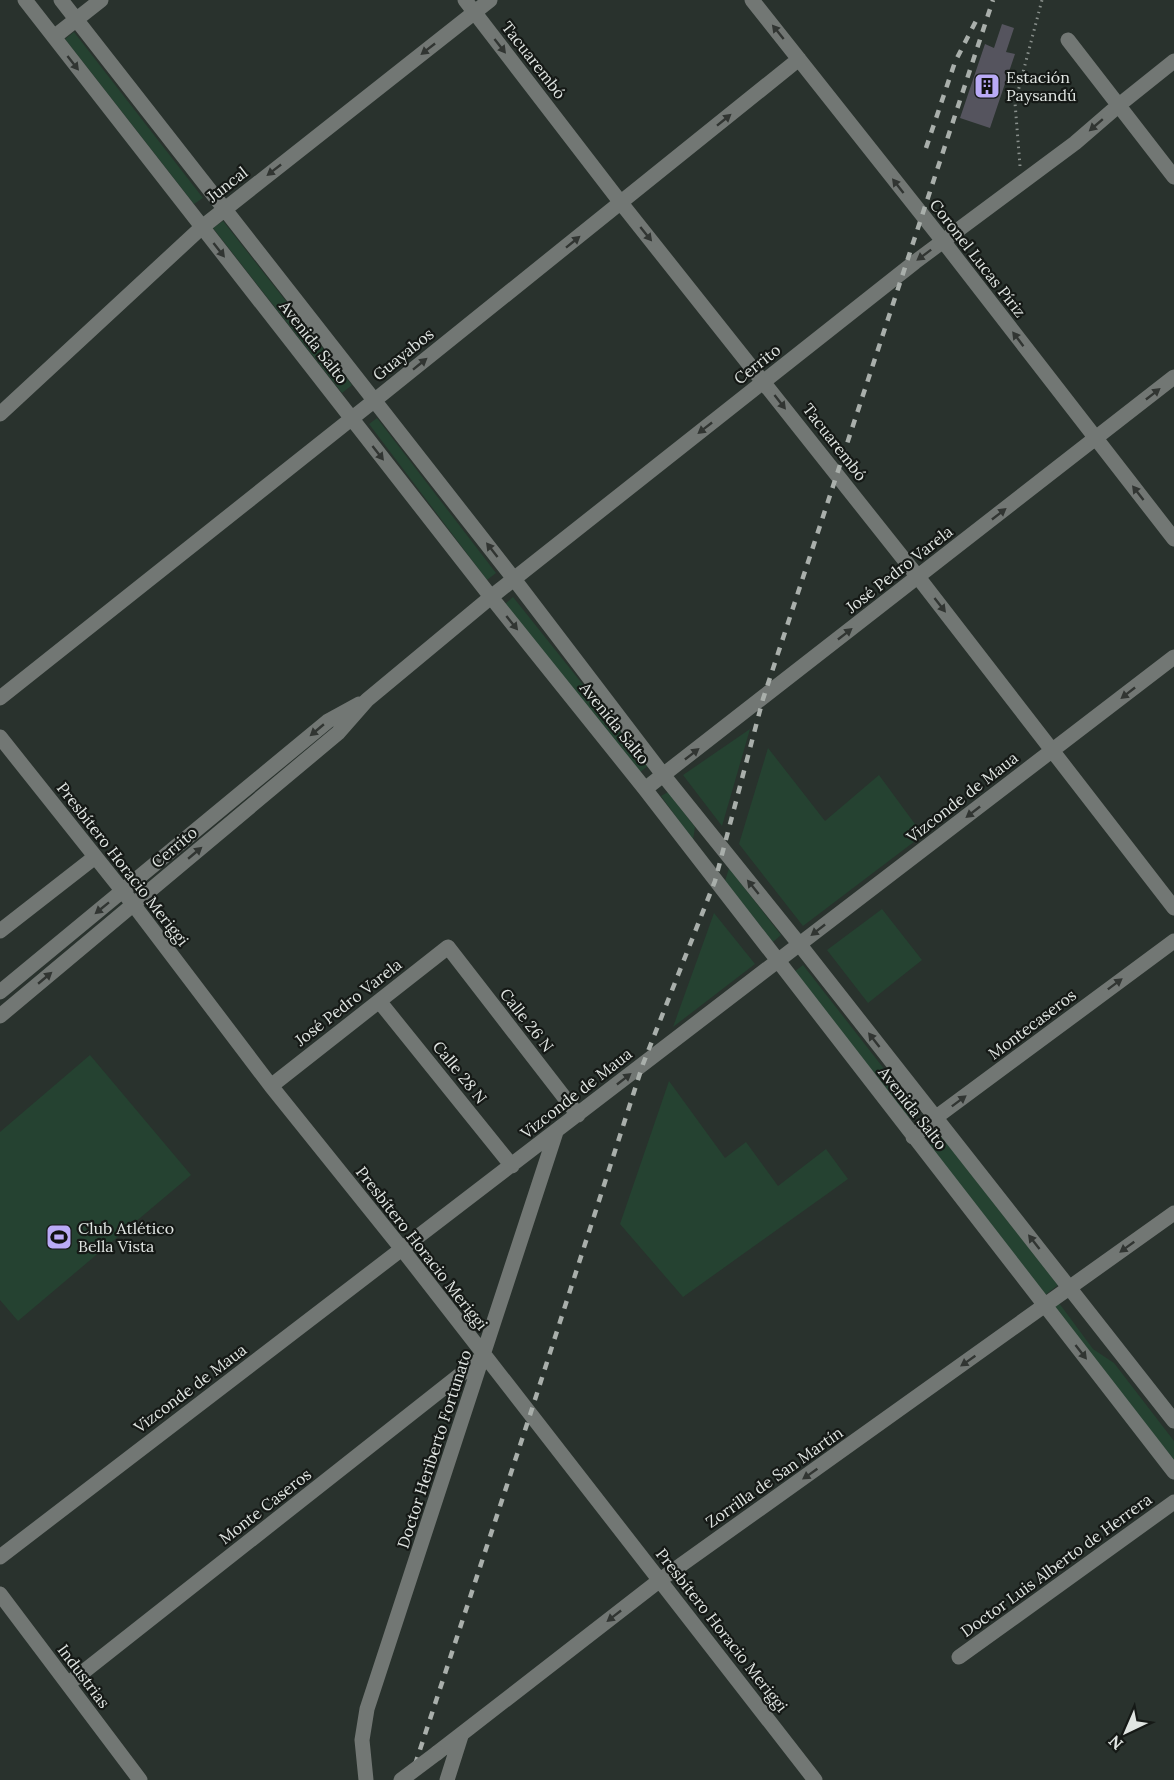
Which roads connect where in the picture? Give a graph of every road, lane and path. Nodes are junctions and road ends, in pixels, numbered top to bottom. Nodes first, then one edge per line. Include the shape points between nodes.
1 (25, 0) edge
2 (61, 0) edge
3 (101, 0) edge
4 (465, 0) edge
5 (490, 0) edge
6 (752, 0) edge
7 (1042, 0) edge
8 (474, 13) junction
9 (76, 19) junction
10 (54, 37) junction
11 (1068, 40) dead end
12 (799, 59) junction
13 (1174, 62) edge
14 (1119, 105) junction
15 (1174, 177) edge
16 (1022, 183) junction
17 (621, 203) junction
18 (225, 209) junction
19 (201, 228) junction
20 (943, 241) junction
21 (1174, 377) edge
22 (764, 381) junction
23 (375, 400) junction
24 (0, 414) edge
25 (351, 419) junction
26 (1095, 438) junction
27 (1174, 539) edge
28 (918, 577) junction
29 (514, 579) junction
30 (491, 597) junction
31 (1174, 657) edge
32 (0, 698) edge
33 (367, 700) junction
34 (3, 747) edge
35 (1053, 750) junction
36 (664, 776) junction
37 (645, 789) junction
38 (95, 857) junction
39 (123, 891) junction
40 (133, 904) junction
41 (1174, 908) edge
42 (0, 931) edge
43 (1174, 940) edge
44 (800, 945) junction
45 (448, 947) joint
46 (778, 962) junction
47 (0, 992) edge
48 (379, 1001) junction
49 (0, 1016) edge
50 (271, 1086) junction
51 (578, 1115) junction
52 (935, 1118) junction
53 (556, 1132) junction
54 (913, 1137) junction
55 (512, 1166) junction
56 (1174, 1213) edge
57 (402, 1250) junction
58 (1070, 1288) junction
59 (1045, 1306) junction
60 (484, 1356) junction
61 (1174, 1421) edge
62 (1174, 1472) edge
63 (1174, 1502) edge
64 (0, 1557) edge
65 (660, 1580) junction
66 (0, 1594) edge
67 (959, 1657) dead end
68 (68, 1684) junction
69 (461, 1736) junction
70 (140, 1780) edge
71 (366, 1780) edge
72 (401, 1780) edge
73 (447, 1780) edge
74 (815, 1780) edge

1 - 10 street, Avenida Salto
2 - 9 street, Avenida Salto
3 - 9 street
4 - 8 street, Tacuarembó
5 - 8 street, Juncal
12 -> 6 street, Coronel Lucas Píriz
7 - 16 path via 1015,103
8 -> 17 street, Tacuarembó
8 -> 18 street, Juncal
9 - 10 street
9 - 18 street, Avenida Salto
10 -> 19 street, Avenida Salto
11 - 14 street
17 -> 12 street, Guayabos
20 -> 12 street, Coronel Lucas Píriz
13 - 14 street, Cerrito
14 - 15 street
14 -> 16 street, Cerrito
16 - 20 street, Cerrito
17 -> 22 street, Tacuarembó
23 -> 17 street, Guayabos
18 - 19 street, Juncal
18 - 23 street, Avenida Salto
19 - 24 street, Juncal
19 -> 25 street, Avenida Salto
20 -> 22 street, Cerrito
26 -> 20 street, Coronel Lucas Píriz
26 -> 21 street, José Pedro Varela
22 -> 28 street, Tacuarembó
22 -> 29 street, Cerrito
23 - 25 street, Guayabos
29 -> 23 street, Avenida Salto
25 -> 30 street, Avenida Salto
25 - 32 street, Guayabos
27 -> 26 street, Coronel Lucas Píriz
28 -> 26 street, José Pedro Varela
28 -> 35 street, Tacuarembó
36 -> 28 street, José Pedro Varela
29 - 30 street, Cerrito
29 - 36 street, Avenida Salto
30 - 33 street, Cerrito
30 -> 37 street, Avenida Salto
31 -> 35 street, Vizconde de Maua
33 -> 39 street, Cerrito via 328,721
40 -> 33 street, Cerrito via 338,733
34 - 38 street, Presbítero Horacio Meriggi
35 - 41 street, Tacuarembó
35 -> 44 street, Vizconde de Maua
36 - 37 street, José Pedro Varela
44 -> 36 street, Avenida Salto
37 - 46 street, Avenida Salto
38 - 39 street, Presbítero Horacio Meriggi
38 - 42 street
39 - 40 street, Presbítero Horacio Meriggi
39 -> 47 street, Cerrito
49 -> 40 street, Cerrito
40 - 50 street, Presbítero Horacio Meriggi
52 -> 43 street, Montecaseros
44 - 46 street, Vizconde de Maua
52 -> 44 street, Avenida Salto
45 - 48 street, José Pedro Varela
45 - 51 street, Calle 26 N
51 -> 46 street, Vizconde de Maua
46 - 54 street, Avenida Salto
48 - 50 street, José Pedro Varela
48 - 55 street, Calle 28 N
50 - 57 street, Presbítero Horacio Meriggi
51 - 53 street, Vizconde de Maua
52 - 54 street, Montecaseros
58 -> 52 street, Avenida Salto
53 - 55 street, Vizconde de Maua
53 - 60 street, Doctor Heriberto Fortunato
54 - 59 street, Avenida Salto
55 - 57 street, Vizconde de Maua
56 -> 58 street, Zorrilla de San Martín
57 - 60 street, Presbítero Horacio Meriggi
57 - 64 street, Vizconde de Maua
58 - 59 street, Zorrilla de San Martín
58 - 61 street, Avenida Salto
59 -> 62 street, Avenida Salto
59 -> 65 street, Zorrilla de San Martín
60 - 65 street, Presbítero Horacio Meriggi
60 - 68 street, Monte Caseros
60 - 71 street, Doctor Heriberto Fortunato via 367,1709 362,1740
63 - 67 street, Doctor Luis Alberto de Herrera
65 -> 69 street, Zorrilla de San Martín
65 - 74 street, Presbítero Horacio Meriggi
66 - 68 street, Industrias
68 - 70 street, Industrias
69 - 72 street, Zorrilla de San Martín, bridge
69 - 73 street

